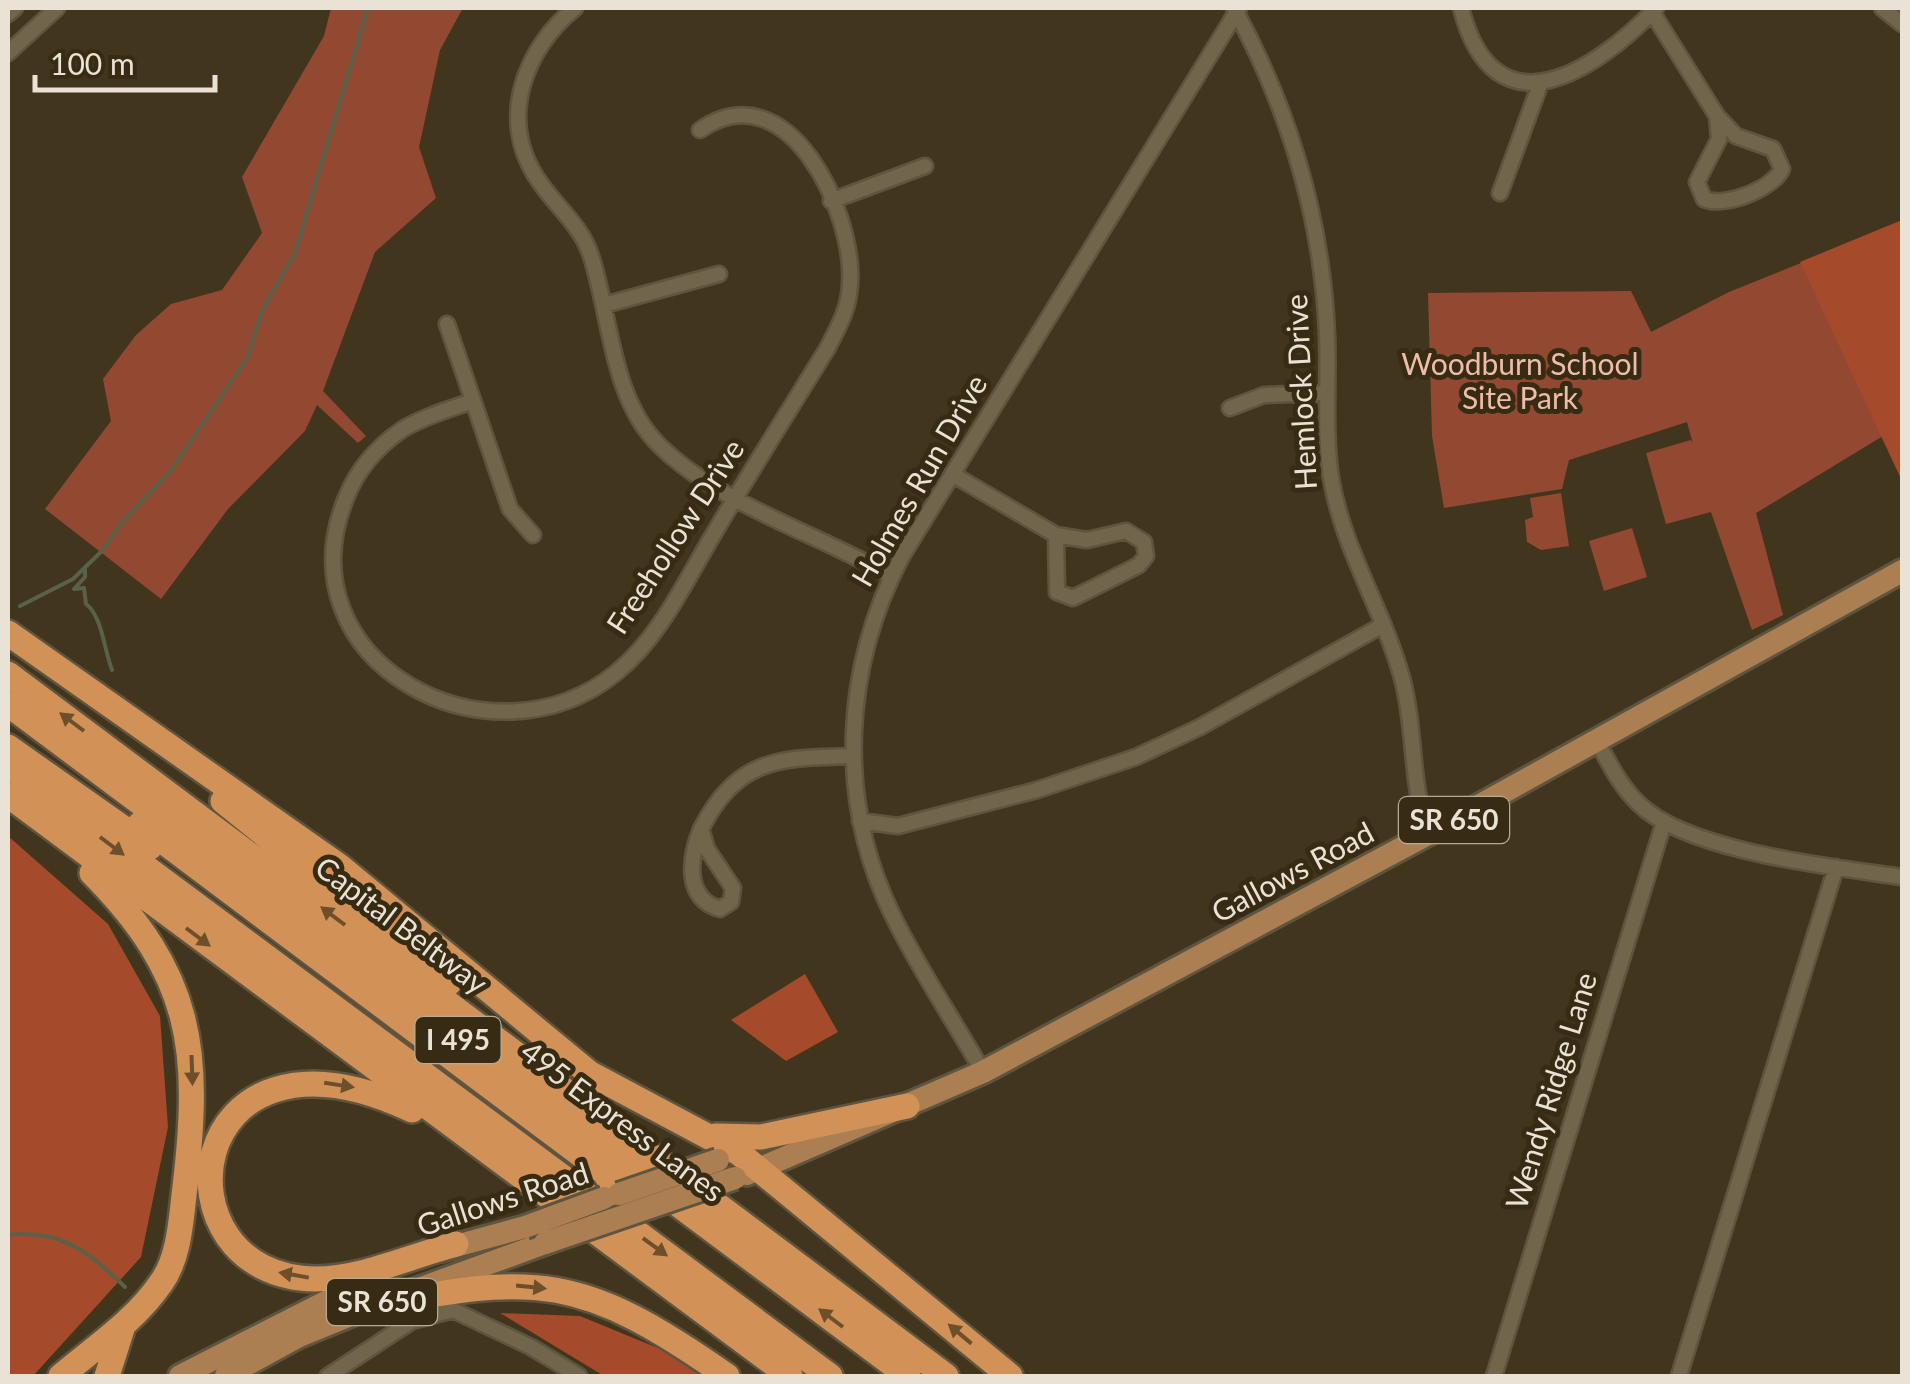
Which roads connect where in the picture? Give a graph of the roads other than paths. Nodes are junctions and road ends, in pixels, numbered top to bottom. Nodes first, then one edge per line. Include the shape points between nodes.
1 (15, 8) edge
2 (57, 8) edge
3 (575, 8) edge
4 (1461, 8) edge
5 (1882, 8) edge
6 (1236, 9) edge
7 (1654, 10) edge
8 (8, 14) edge
9 (1902, 24) edge
10 (8, 53) edge
11 (1541, 82) junction
12 (1717, 116) junction
13 (700, 130) dead end
14 (925, 166) dead end
15 (1500, 193) dead end
16 (831, 201) junction
17 (719, 274) dead end
18 (604, 305) junction
19 (447, 324) dead end
20 (1327, 393) junction
21 (474, 401) junction
22 (1230, 408) dead end
23 (952, 474) junction
24 (735, 496) junction
25 (533, 535) dead end
26 (1056, 535) junction
27 (1902, 571) edge
28 (891, 576) junction
29 (1383, 624) junction
30 (8, 632) edge
31 (44, 657) junction
32 (8, 674) edge
33 (8, 704) edge
34 (8, 714) edge
35 (1597, 740) junction
36 (8, 747) edge
37 (852, 756) junction
38 (8, 765) edge
39 (8, 795) edge
40 (860, 821) junction
41 (1664, 822) junction
42 (701, 828) junction
43 (1428, 834) junction
44 (1836, 867) junction
45 (1902, 877) edge
46 (983, 1072) junction
47 (907, 1106) junction
48 (458, 1132) junction
49 (704, 1133) junction
50 (738, 1165) junction
51 (607, 1192) junction
52 (456, 1244) junction
53 (366, 1308) junction
54 (123, 1326) junction
55 (888, 1331) junction
56 (234, 1373) edge
57 (61, 1376) edge
58 (106, 1376) edge
59 (180, 1376) edge
60 (328, 1376) edge
61 (578, 1376) edge
62 (726, 1376) edge
63 (790, 1376) edge
64 (830, 1376) edge
65 (908, 1376) edge
66 (946, 1376) edge
67 (1010, 1376) edge
68 (1494, 1376) edge
69 (1680, 1376) edge

1 - 8 street
2 - 10 street
3 - 18 street via 530,62 519,98 519,133 535,176 584,237
4 - 11 street via 1486,59 1512,77
5 - 9 street
6 - 20 street, Hemlock Drive via 1280,107 1307,190 1322,280
6 - 23 street, Holmes Run Drive
7 - 11 street via 1587,68
7 - 12 street
11 - 15 street
12 - 12 street via 1719,139 1697,182 1704,199 1719,203 1774,181 1782,168 1773,149 1736,136
13 - 16 street, Freehollow Drive via 734,117 783,129 810,154
14 - 16 street
16 - 24 street, Freehollow Drive via 850,268 846,310
17 - 18 street
18 - 24 street via 638,419 673,457
19 - 21 street
20 - 22 street via 1264,395
20 - 29 street, Hemlock Drive via 1330,473 1342,530
21 - 24 street, Freehollow Drive via 420,420 378,450 350,488 334,546 338,594 356,635 396,678 436,700 481,712 525,712 573,699 605,681 650,635
21 - 25 street via 510,510
23 - 26 street
23 - 28 street, Holmes Run Drive
24 - 28 street
26 - 26 street via 1087,540 1132,532 1144,542 1146,556 1067,598 1056,589
27 - 35 main road, Gallows Road / SR 650
28 - 37 street, Holmes Run Drive via 861,666
29 - 40 street via 1136,757 898,826
29 - 43 street, Hemlock Drive via 1403,683
30 - 31 highway
31 - 49 highway via 339,866 589,1073
31 - 55 highway
55 -> 32 highway, Capital Beltway / I 495
65 -> 33 highway, 495 Express Lanes / I 495
34 - 51 highway
35 - 41 street via 1623,787
35 - 43 main road, Gallows Road / SR 650
36 - 51 highway
37 - 40 street, Holmes Run Drive
37 - 42 street via 788,758 750,771 722,793
38 -> 64 highway, I 495
39 -> 48 highway, I 495
39 -> 54 highway via 135,920 172,983 188,1031 192,1094 180,1227 162,1282
40 - 46 street, Holmes Run Drive via 891,912
41 - 44 street
41 - 68 street, Wendy Ridge Lane
42 - 42 street via 733,888 731,902 720,909 694,883 691,859
43 - 46 main road, Gallows Road / SR 650
44 - 45 street
44 - 69 street
46 - 47 main road, Gallows Road / SR 650
47 - 49 highway via 761,1137
47 - 50 main road, Gallows Road / SR 650
52 -> 48 highway via 343,1276 293,1277 250,1260 226,1236 210,1175 220,1138 240,1110 292,1084 352,1086
48 - 63 highway, I 495
49 - 50 highway
50 - 51 main road, Gallows Road / SR 650, bridge
67 -> 50 highway
51 - 52 main road, Gallows Road / SR 650, bridge via 525,1227
51 - 53 main road, Gallows Road / SR 650, bridge via 546,1243
52 - 59 main road, Gallows Road / SR 650 via 317,1303
53 - 56 main road, Gallows Road / SR 650
53 -> 62 highway via 482,1285 570,1292 636,1315
54 - 57 highway
54 - 58 highway
55 - 66 highway, Capital Beltway / I 495
60 - 61 street via 412,1321 453,1310

